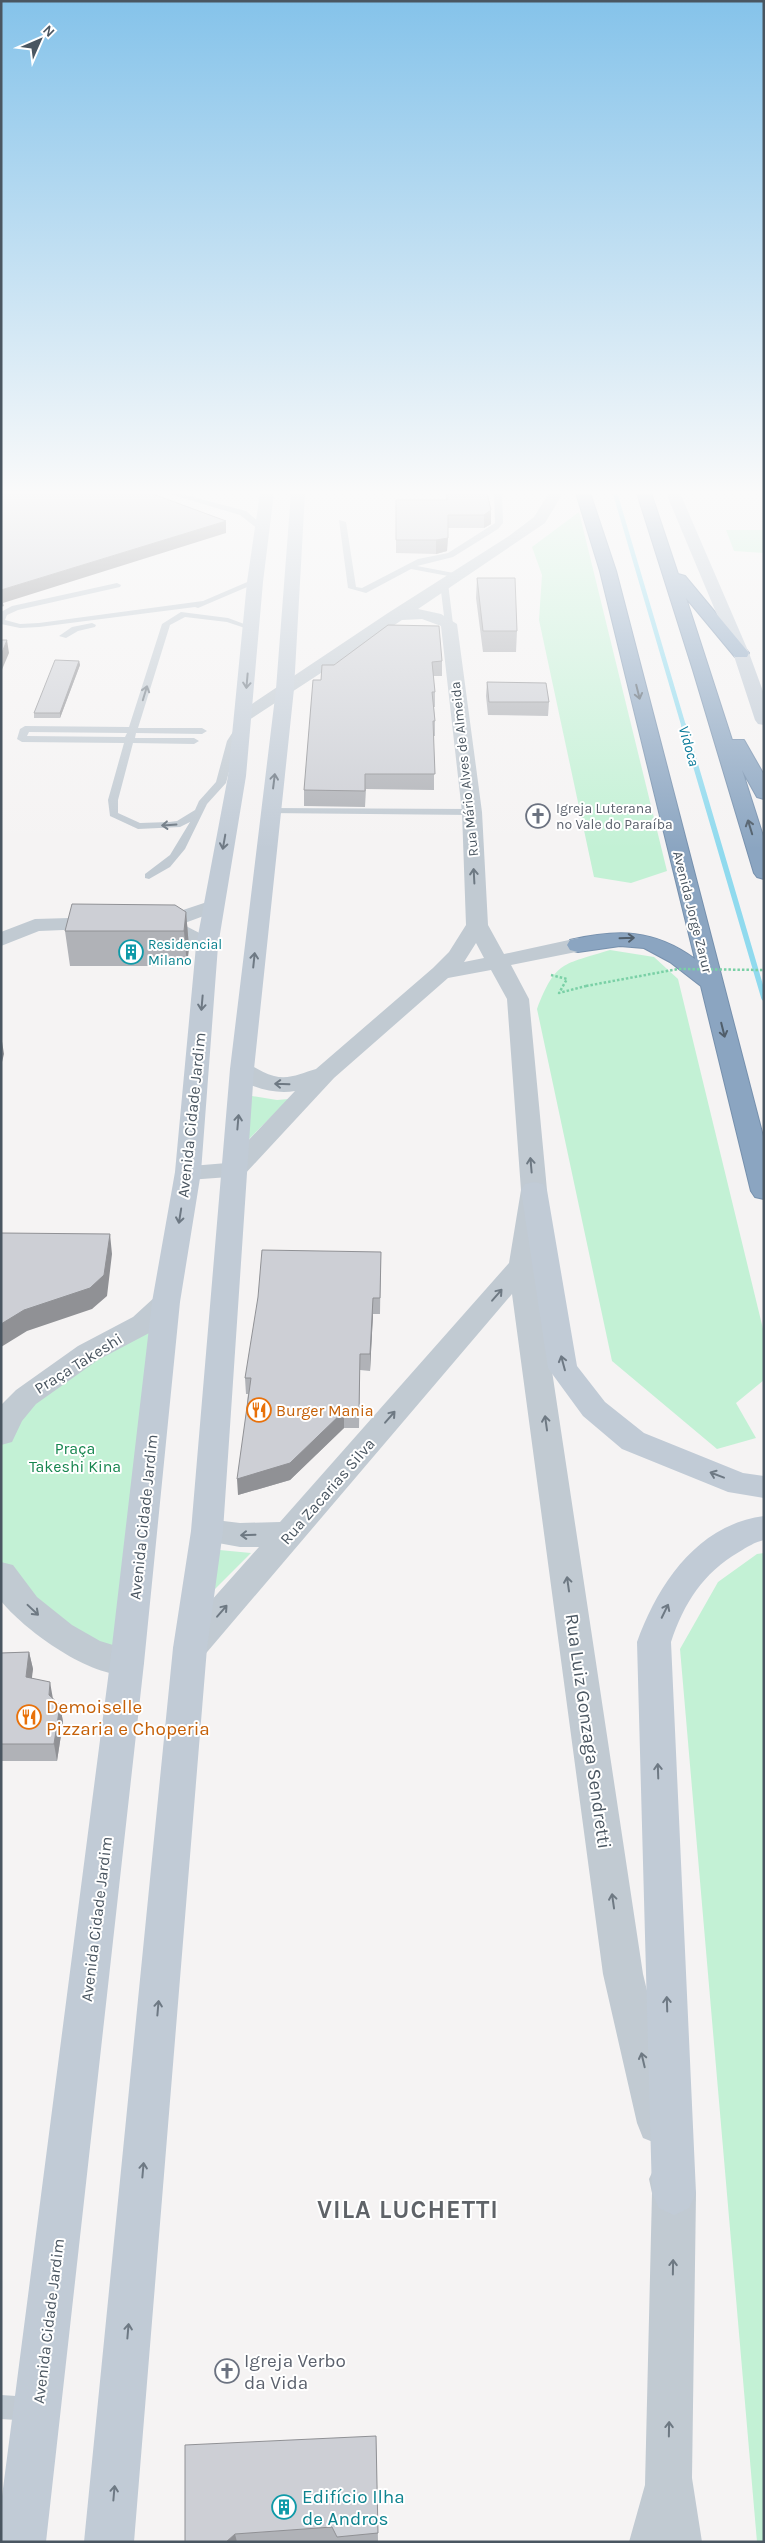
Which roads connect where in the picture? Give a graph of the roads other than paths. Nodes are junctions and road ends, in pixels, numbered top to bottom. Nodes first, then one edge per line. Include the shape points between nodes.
1 (140, 612) edge
2 (189, 612) edge
3 (252, 612) edge
4 (290, 612) edge
5 (401, 612) edge
6 (449, 612) edge
7 (618, 612) edge
8 (683, 612) edge
9 (705, 612) edge
10 (723, 612) edge
11 (184, 614) junction
12 (394, 616) junction
13 (1, 620) edge
14 (449, 624) junction
15 (251, 628) junction
16 (63, 636) dead end
17 (287, 648) junction
18 (741, 653) junction
19 (339, 655) junction
20 (702, 670) junction
21 (285, 689) junction
22 (243, 719) junction
23 (764, 720) edge
24 (202, 731) dead end
25 (132, 735) junction
26 (194, 741) dead end
27 (764, 793) edge
28 (199, 811) junction
29 (270, 811) junction
30 (472, 812) junction
31 (764, 873) edge
32 (148, 876) dead end
33 (212, 906) junction
34 (137, 922) junction
35 (477, 925) junction
36 (1, 940) edge
37 (578, 945) junction
38 (207, 946) junction
39 (499, 962) junction
40 (441, 973) junction
41 (533, 982) junction
42 (711, 983) junction
43 (242, 1069) junction
44 (325, 1073) junction
45 (234, 1171) junction
46 (188, 1172) junction
47 (534, 1190) junction
48 (764, 1192) edge
49 (522, 1265) junction
50 (166, 1302) junction
51 (4, 1424) edge
52 (764, 1487) edge
53 (764, 1528) edge
54 (207, 1531) junction
55 (290, 1534) junction
56 (1, 1574) edge
57 (190, 1648) junction
58 (127, 1663) junction
59 (674, 2193) junction
60 (1, 2408) edge
61 (37, 2409) junction
62 (668, 2478) junction
63 (21, 2542) edge
64 (109, 2542) edge
65 (654, 2542) edge
66 (677, 2542) edge

1 - 13 lane via 30,626
2 - 11 lane
3 - 15 main road, Avenida Cidade Jardim
4 - 17 main road
5 - 12 street
6 - 14 lane, Rua Mário Alves de Almeida
7 -> 42 highway, Avenida Jorge Zarur
8 - 20 highway
9 - 18 highway
10 - 18 main road
11 - 15 lane via 228,620
11 - 16 lane via 87,626
25 -> 11 lane via 166,624
12 - 14 street via 430,614
12 - 19 street
14 - 30 street, Rua Mário Alves de Almeida
15 -> 22 main road, Avenida Cidade Jardim
17 - 19 street via 312,658
17 - 21 main road
18 - 23 main road
19 - 21 street
20 - 27 highway via 728,728
31 -> 20 highway
21 - 22 street
29 -> 21 main road
22 - 28 lane via 232,741 221,783 205,798
22 -> 33 main road, Avenida Cidade Jardim
24 - 25 lane
25 - 25 lane via 25,729 22,739
25 - 26 lane
28 -> 25 lane via 180,824 169,825 138,826 114,814 113,800 120,769
28 - 32 lane via 191,832 167,865
29 - 30 lane
43 -> 29 main road
35 -> 30 street, Rua Mário Alves de Almeida
33 - 34 street via 184,917
33 - 38 main road, Avenida Cidade Jardim
34 - 36 street via 35,925
34 - 38 street via 181,930
35 - 39 street
35 - 40 street via 457,956
37 - 39 street
37 - 41 street
37 -> 42 highway via 632,937 650,941 675,954
38 -> 46 main road, Avenida Cidade Jardim
39 - 40 street
39 - 41 street
40 - 44 street
47 -> 41 street
42 -> 48 highway, Avenida Jorge Zarur
44 -> 43 street via 286,1086 257,1079
45 -> 43 main road
44 - 45 street
45 - 46 street
45 - 54 main road
46 -> 50 main road, Avenida Cidade Jardim
47 - 49 street
52 -> 47 main road via 739,1484 633,1441 594,1408 563,1368
55 -> 49 street, Rua Zacarias Silva
59 -> 49 street, Rua Luiz Gonzaga Sendretti via 623,1974
50 - 51 street, Praça Takeshi via 143,1324 51,1377 26,1397
50 - 58 main road, Avenida Cidade Jardim
59 -> 53 main road via 654,1642 664,1612 683,1580 721,1546 755,1529
55 -> 54 street via 240,1535
54 - 57 main road
57 -> 55 street, Rua Zacarias Silva
56 -> 58 street via 5,1582 55,1631 85,1649
64 -> 57 main road
58 - 61 main road, Avenida Cidade Jardim
62 -> 59 street, Rua Luiz Gonzaga Sendretti
60 - 61 lane
61 - 63 main road, Avenida Cidade Jardim
62 - 65 street
62 - 66 street

